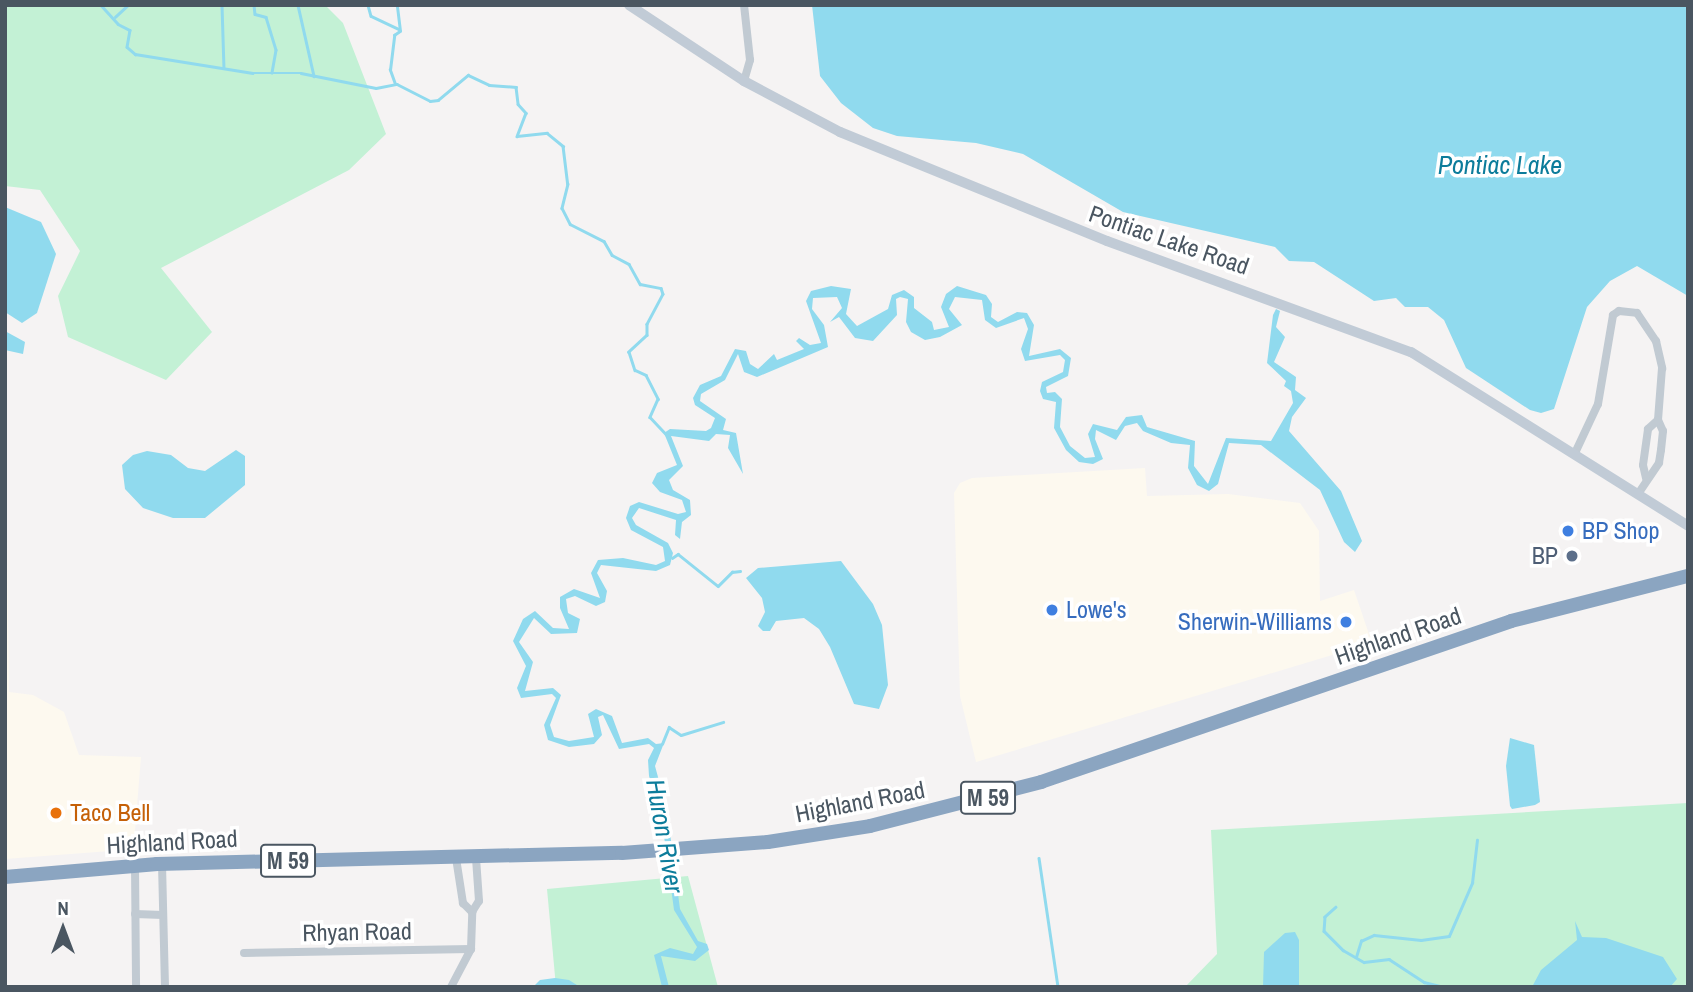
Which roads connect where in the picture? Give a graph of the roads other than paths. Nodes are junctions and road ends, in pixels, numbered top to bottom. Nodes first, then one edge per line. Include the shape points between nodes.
1 (629, 5) edge
2 (744, 5) edge
3 (744, 81) junction
4 (1658, 419) junction
5 (1575, 453) junction
6 (1646, 478) junction
7 (1639, 493) junction
8 (1688, 526) edge
9 (1688, 576) edge
10 (456, 858) junction
11 (475, 858) junction
12 (162, 864) junction
13 (135, 865) junction
14 (5, 877) edge
15 (472, 912) junction
16 (135, 914) junction
17 (163, 915) junction
18 (471, 949) junction
19 (244, 953) dead end
20 (136, 987) edge
21 (165, 987) edge
22 (451, 987) edge

1 - 3 street, Pontiac Lake Road
2 - 3 street via 750,60
3 - 5 street, Pontiac Lake Road via 840,132 1008,203 1392,343
4 - 5 street via 1662,368 1656,341 1637,313 1619,311 1613,315 1598,404
4 - 6 street via 1648,429 1643,465
4 - 6 street via 1663,431 1659,463
5 - 7 street, Pontiac Lake Road
6 - 7 street
7 - 8 street, Pontiac Lake Road
9 - 11 highway, Highland Road / M 59 via 1511,621 982,800 817,835 706,848
10 - 11 highway, Highland Road / M 59
10 - 12 highway, Highland Road / M 59
10 - 15 street via 463,903
11 - 15 street via 479,901
12 - 13 highway, Highland Road / M 59
12 - 17 street
13 - 14 highway, Highland Road / M 59
13 - 16 street
15 - 18 street
16 - 17 street
16 - 20 street
17 - 21 street
18 - 19 street, Rhyan Road
18 - 22 street

